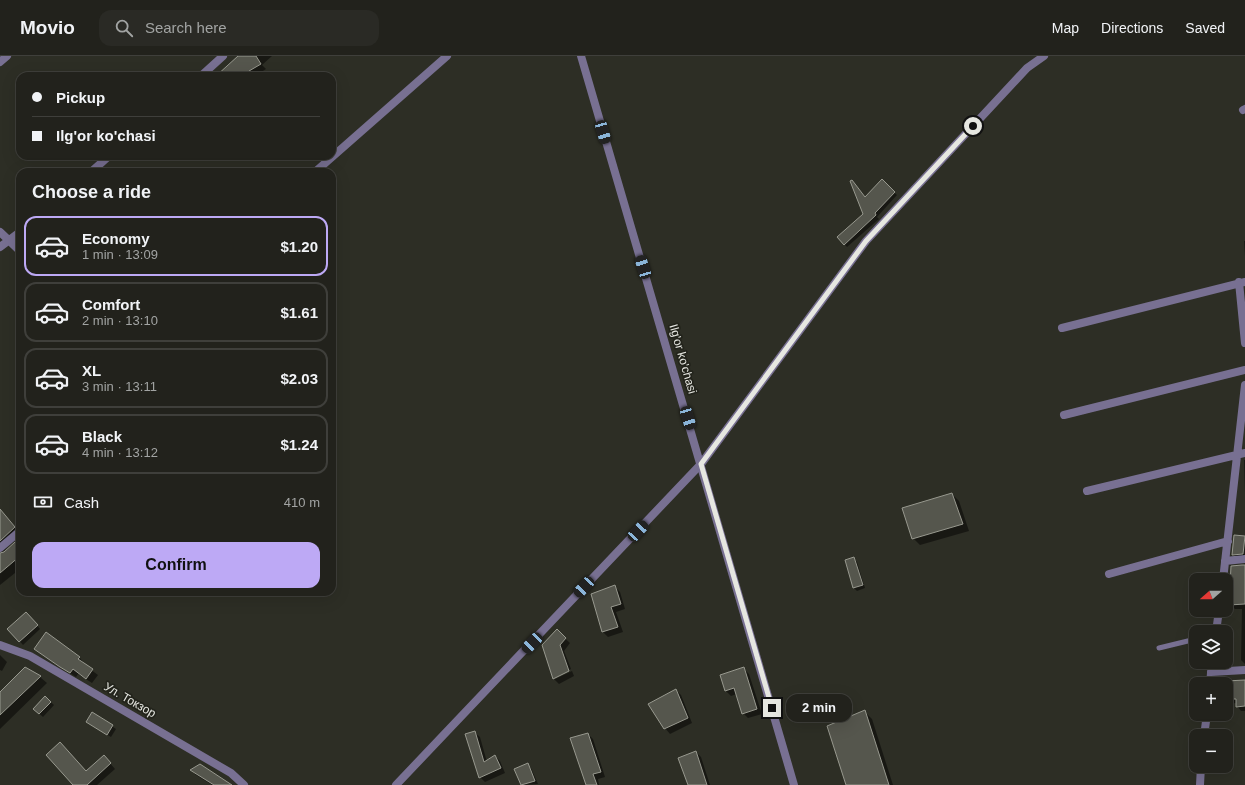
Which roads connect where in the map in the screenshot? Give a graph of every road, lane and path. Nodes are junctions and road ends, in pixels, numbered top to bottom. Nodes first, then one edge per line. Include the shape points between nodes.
1 (6, 56) edge
2 (223, 56) edge
3 (447, 56) edge
4 (581, 56) edge
5 (1044, 56) edge
6 (0, 62) edge
7 (205, 72) edge
8 (336, 154) edge
9 (105, 160) edge
10 (329, 160) edge
11 (96, 168) edge
12 (320, 168) edge
13 (0, 232) edge
14 (16, 235) edge
15 (9, 240) junction
16 (0, 247) edge
17 (16, 247) edge
18 (1242, 282) edge
19 (1062, 328) dead end
20 (1245, 343) edge
21 (1245, 370) edge
22 (1245, 385) edge
23 (1064, 415) dead end
24 (1241, 454) edge
25 (701, 464) junction
26 (1087, 491) dead end
27 (16, 534) edge
28 (1228, 541) junction
29 (0, 548) edge
30 (1245, 559) edge
31 (1225, 561) junction
32 (1224, 573) edge
33 (1110, 574) dead end
34 (1189, 641) edge
35 (0, 644) edge
36 (1159, 648) dead end
37 (1211, 669) edge
38 (1245, 670) edge
39 (1211, 672) junction
40 (1211, 677) edge
41 (1201, 773) edge
42 (244, 785) edge
43 (396, 785) edge
44 (794, 785) edge
45 (1200, 785) edge

1 - 6 street
2 - 7 street
3 - 8 street
4 - 25 street, Ilg'or ko'chasi
5 - 25 street via 1027,68 866,241
9 - 11 street
10 - 12 street
13 - 15 street
14 - 15 street
15 - 16 street
15 - 17 street
18 - 19 street
18 - 20 street
21 - 23 street
22 - 24 street
24 - 26 street
24 - 28 street
25 - 43 street
25 - 44 street, Ilg'or ko'chasi
27 - 29 street
28 - 31 street
28 - 33 street
30 - 31 street
31 - 32 street
34 - 36 lane
35 - 42 street, Ул. Токзор via 37,660 231,774
37 - 39 street
38 - 39 street
39 - 40 street
41 - 45 street

